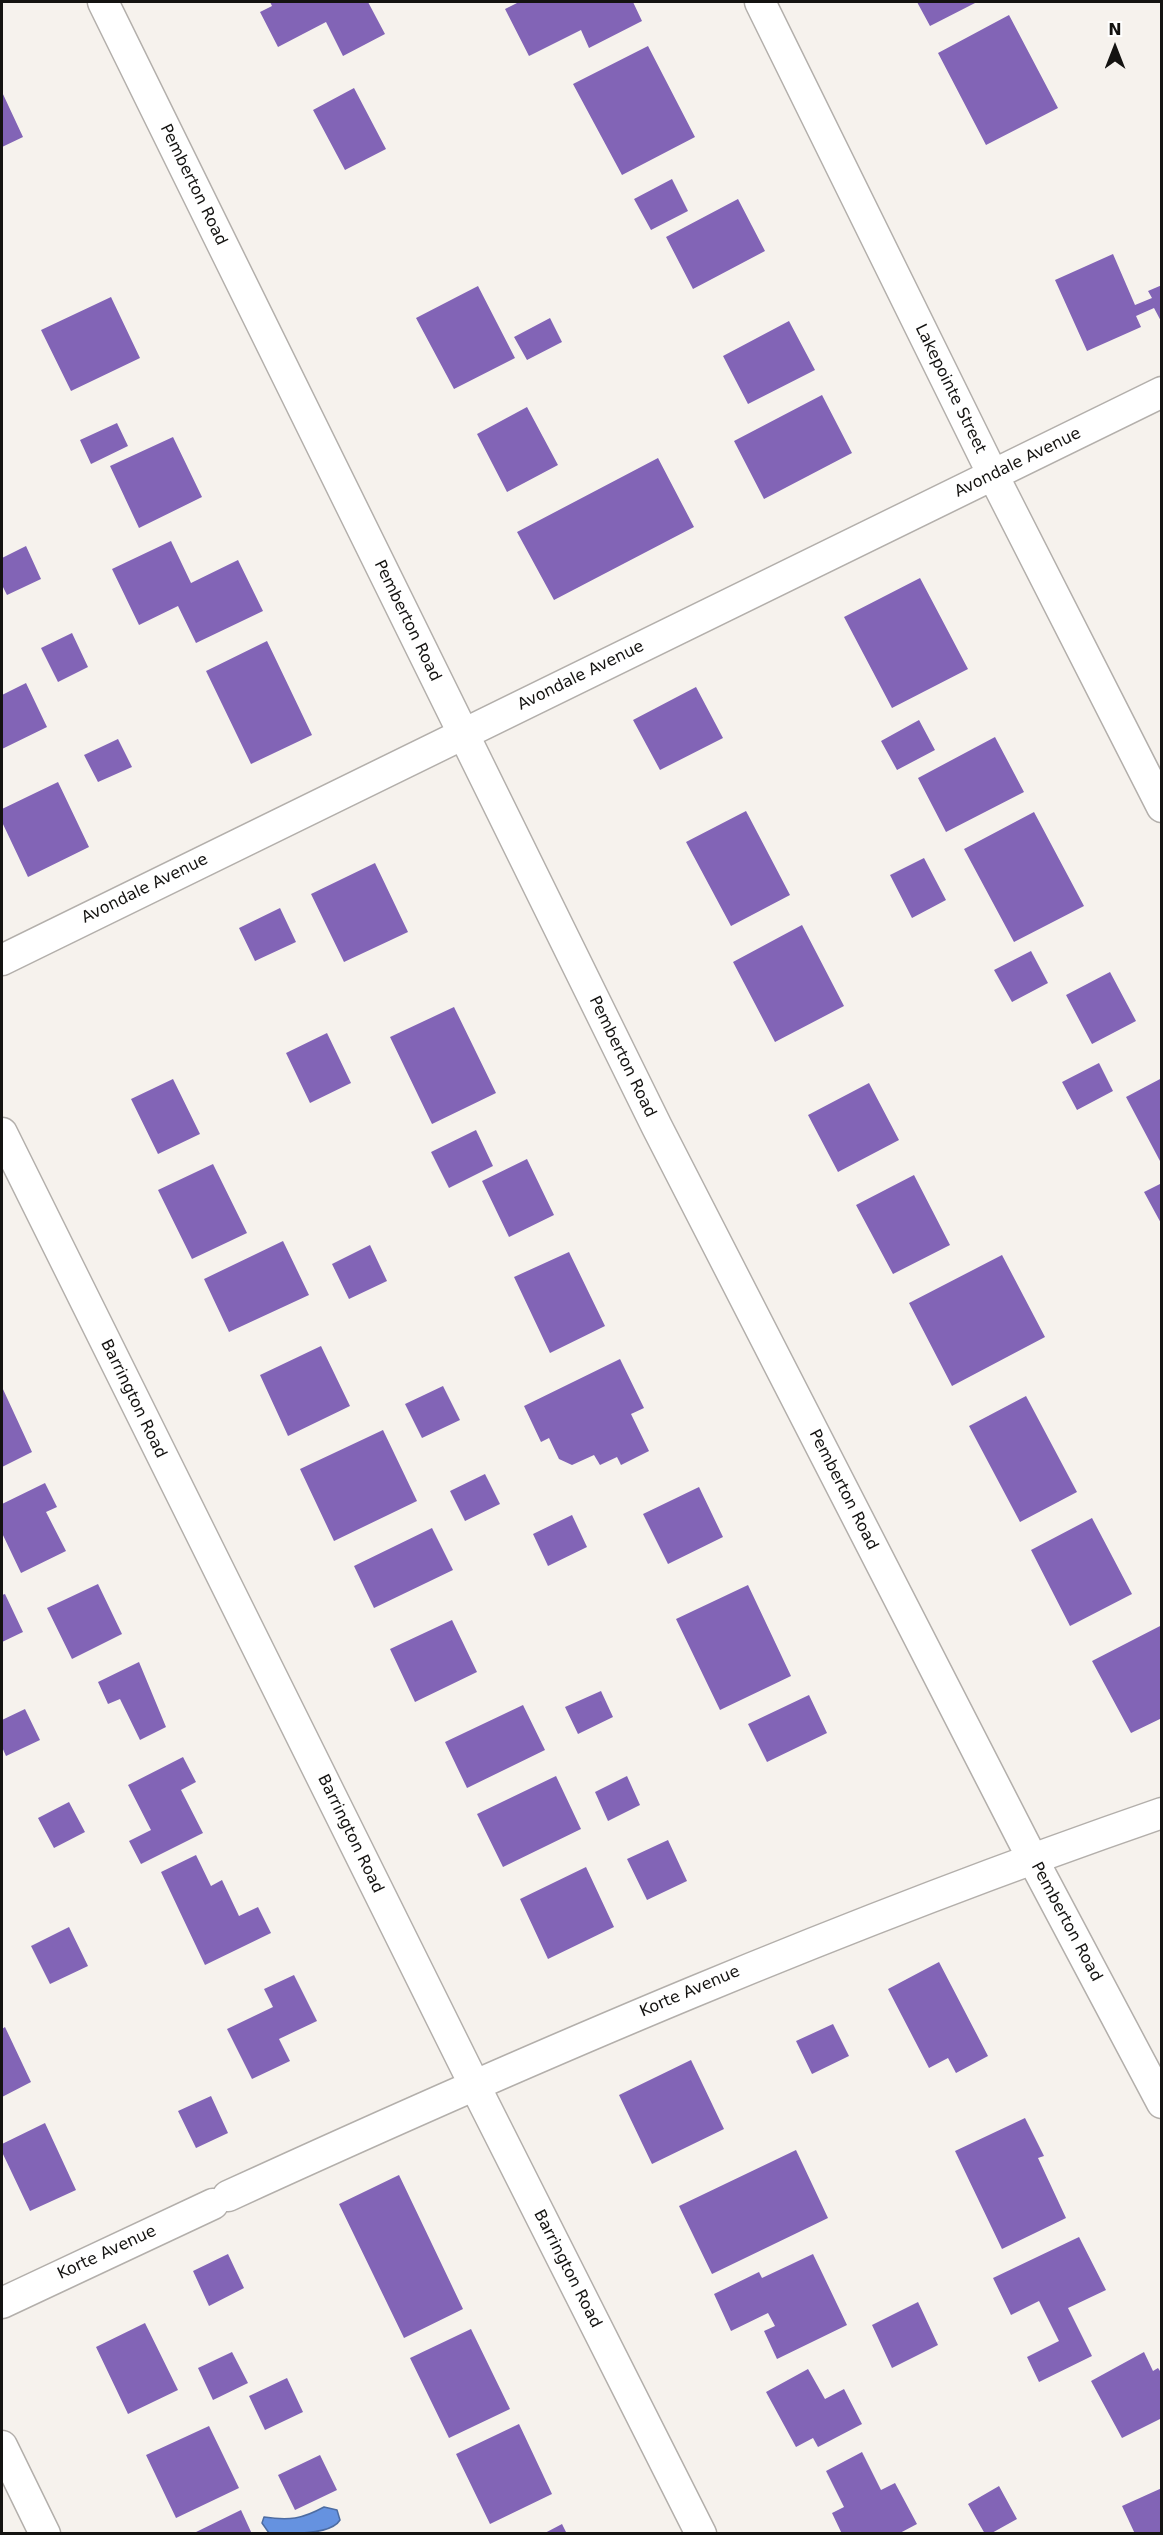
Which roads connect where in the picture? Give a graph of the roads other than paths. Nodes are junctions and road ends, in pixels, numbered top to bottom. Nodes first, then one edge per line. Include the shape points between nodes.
1 (103, 2) edge
2 (760, 2) edge
3 (1161, 393) edge
4 (993, 475) junction
5 (462, 734) junction
6 (1161, 807) edge
7 (2, 960) edge
8 (2, 1133) edge
9 (1161, 1814) edge
10 (1032, 1858) junction
11 (474, 2084) junction
12 (1161, 2103) edge
13 (2, 2303) edge
14 (2, 2446) edge
15 (45, 2534) edge
16 (701, 2534) edge

1 - 5 street, Pemberton Road
2 - 4 street, Lakepointe Street
3 - 4 street, Avondale Avenue
4 - 5 street, Avondale Avenue
4 - 6 street, Lakepointe Street
5 - 7 street, Avondale Avenue
5 - 10 street, Pemberton Road via 657,1127
8 - 11 street, Barrington Road
9 - 10 street, Korte Avenue
10 - 11 street, Korte Avenue via 754,1965
10 - 12 street, Pemberton Road
11 - 13 street, Korte Avenue
11 - 16 street, Barrington Road
14 - 15 street

